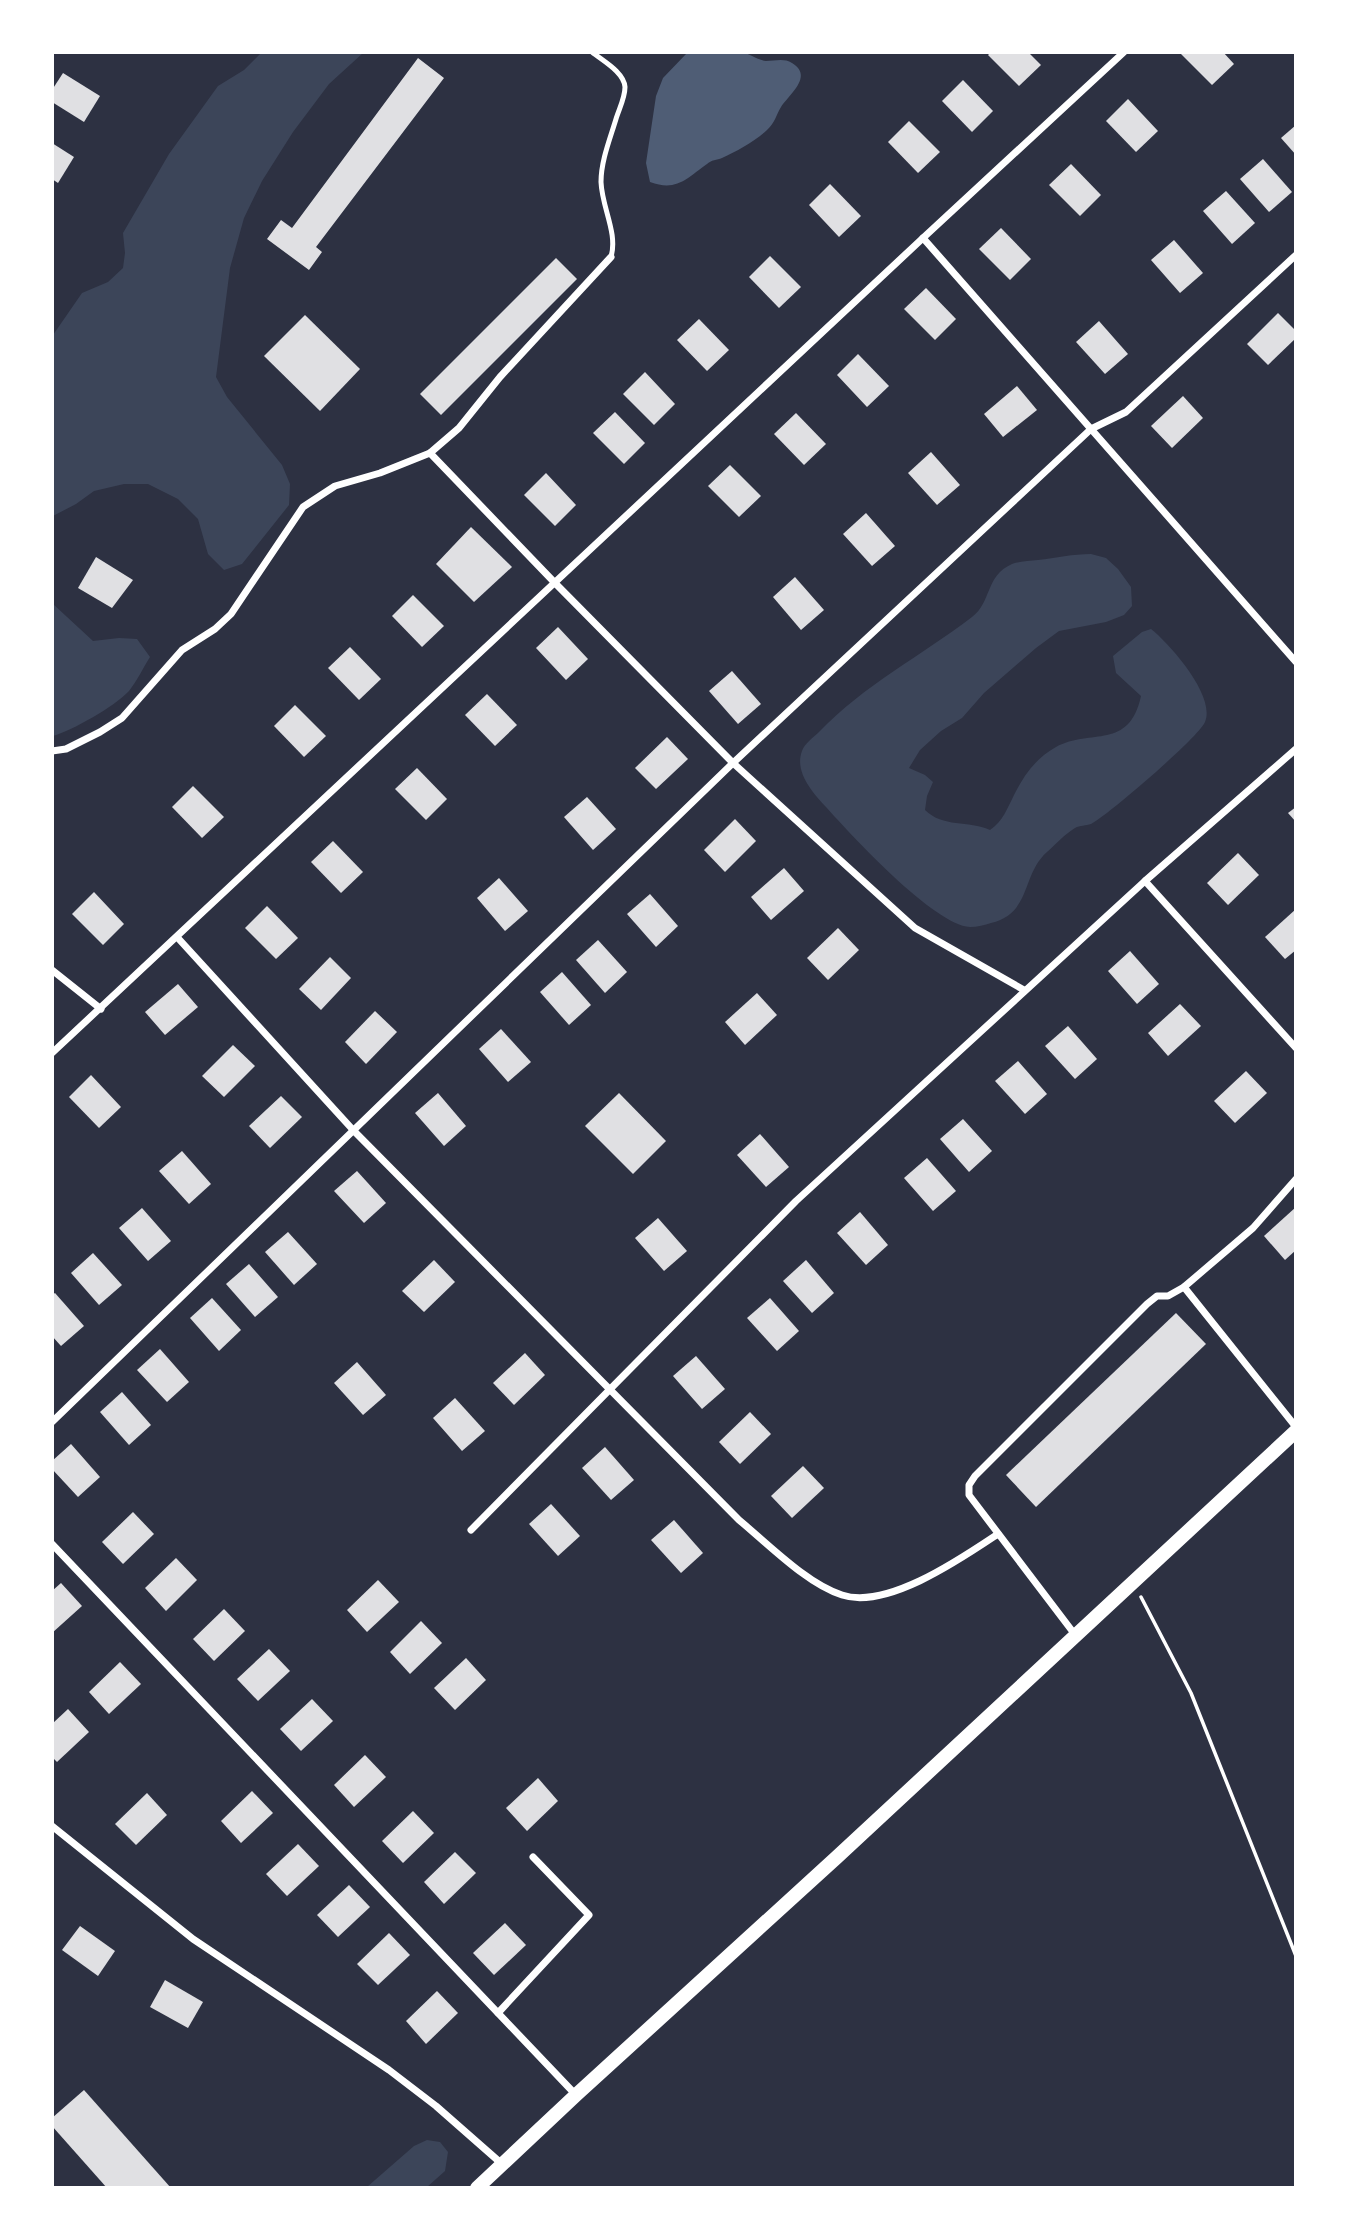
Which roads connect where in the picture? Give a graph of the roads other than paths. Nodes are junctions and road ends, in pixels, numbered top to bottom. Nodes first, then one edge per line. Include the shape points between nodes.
1 (592, 52) edge
2 (1124, 52) edge
3 (923, 238) junction
4 (1296, 255) edge
5 (611, 257) joint
6 (1091, 429) junction
7 (430, 453) junction
8 (555, 583) junction
9 (1296, 662) edge
10 (1296, 749) edge
11 (52, 751) edge
12 (733, 764) junction
13 (1145, 881) junction
14 (177, 937) junction
15 (52, 970) edge
16 (1024, 990) junction
17 (101, 1009) junction
18 (1296, 1048) edge
19 (52, 1053) edge
20 (354, 1131) junction
21 (1296, 1179) edge
22 (1184, 1287) junction
23 (609, 1391) junction
24 (52, 1422) edge
25 (1296, 1429) edge
26 (471, 1530) dead end
27 (998, 1534) junction
28 (52, 1544) edge
29 (1076, 1636) junction
30 (52, 1826) edge
31 (533, 1857) dead end
32 (498, 2013) junction
33 (576, 2095) junction
34 (503, 2164) junction
35 (477, 2188) edge

1 - 5 lane via 625,86 601,183 614,248
2 - 3 street
3 - 6 street
3 - 8 street
4 - 6 street via 1126,412
5 - 7 street via 459,428
6 - 9 street
6 - 12 street
7 - 8 street
7 - 11 street via 335,486 303,507 215,629 182,650 122,718 66,749
8 - 12 street
8 - 14 street
10 - 13 street
12 - 16 street via 915,928
12 - 20 street
13 - 16 street
13 - 18 street
14 - 17 street
14 - 20 street
15 - 17 street
16 - 23 street via 796,1201
17 - 19 street
20 - 23 street
20 - 24 street
21 - 22 street via 1253,1228
22 - 25 street
22 - 27 street via 1147,1304 975,1476 968,1495
23 - 26 street
23 - 27 street via 739,1520 790,1563 844,1596 862,1598 914,1584
25 - 29 main road
27 - 29 street
28 - 32 street
29 - 33 main road
30 - 34 street via 193,1939 389,2070
31 - 32 street via 589,1915
32 - 33 street
33 - 34 main road
34 - 35 main road

